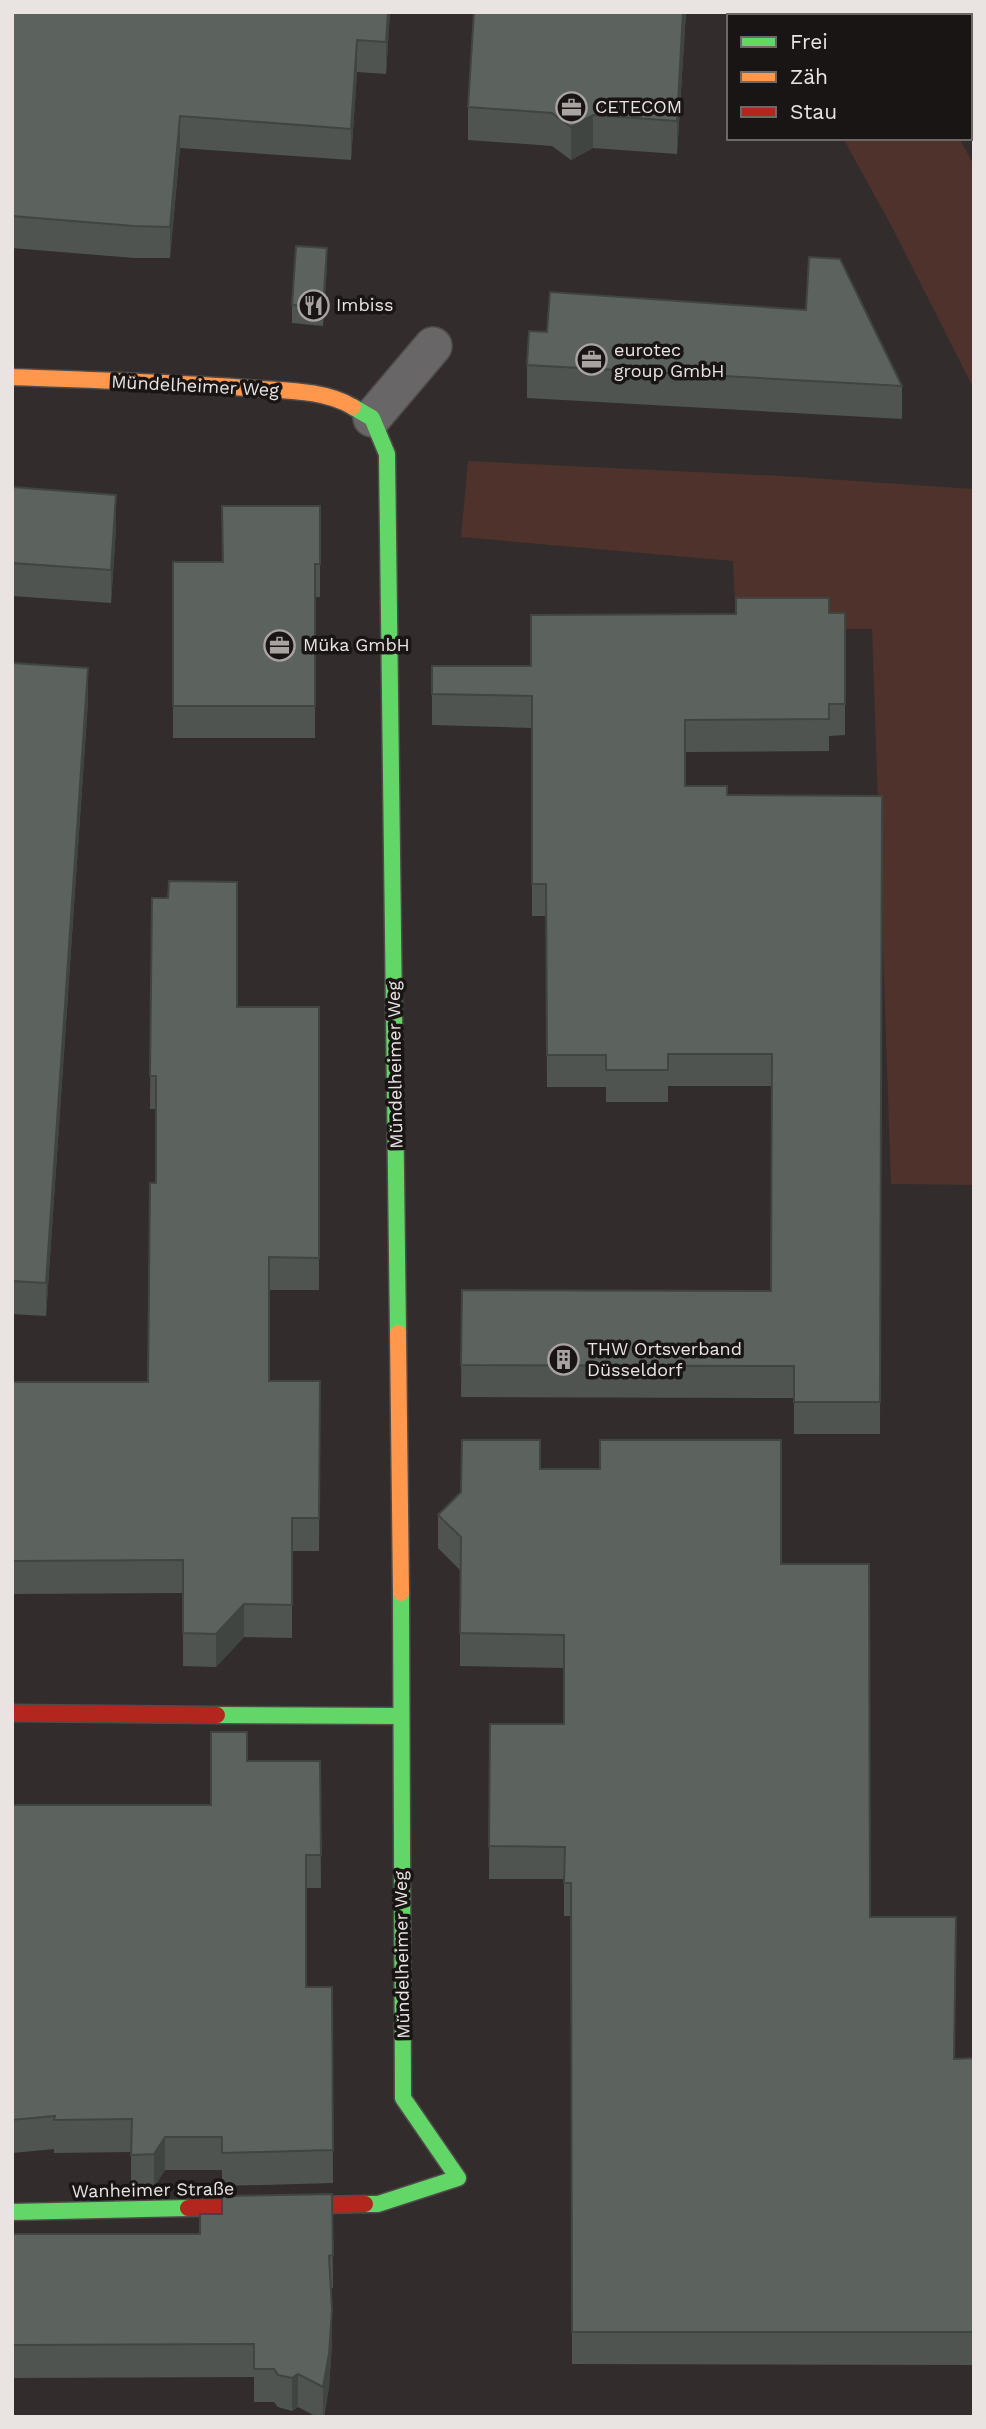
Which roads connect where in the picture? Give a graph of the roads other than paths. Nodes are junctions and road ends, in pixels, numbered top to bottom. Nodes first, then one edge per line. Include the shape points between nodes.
1 (433, 346) dead end
2 (12, 377) edge
3 (372, 418) junction
4 (12, 1713) edge
5 (400, 1716) junction
6 (458, 2178) joint
7 (12, 2212) edge

1 - 3 street
2 - 3 main road, Mündelheimer Weg via 302,392 342,400
3 - 5 main road, Mündelheimer Weg via 387,454
4 - 5 main road
5 - 6 main road, Mündelheimer Weg via 403,2098
6 - 7 main road, Wanheimer Straße via 378,2204

